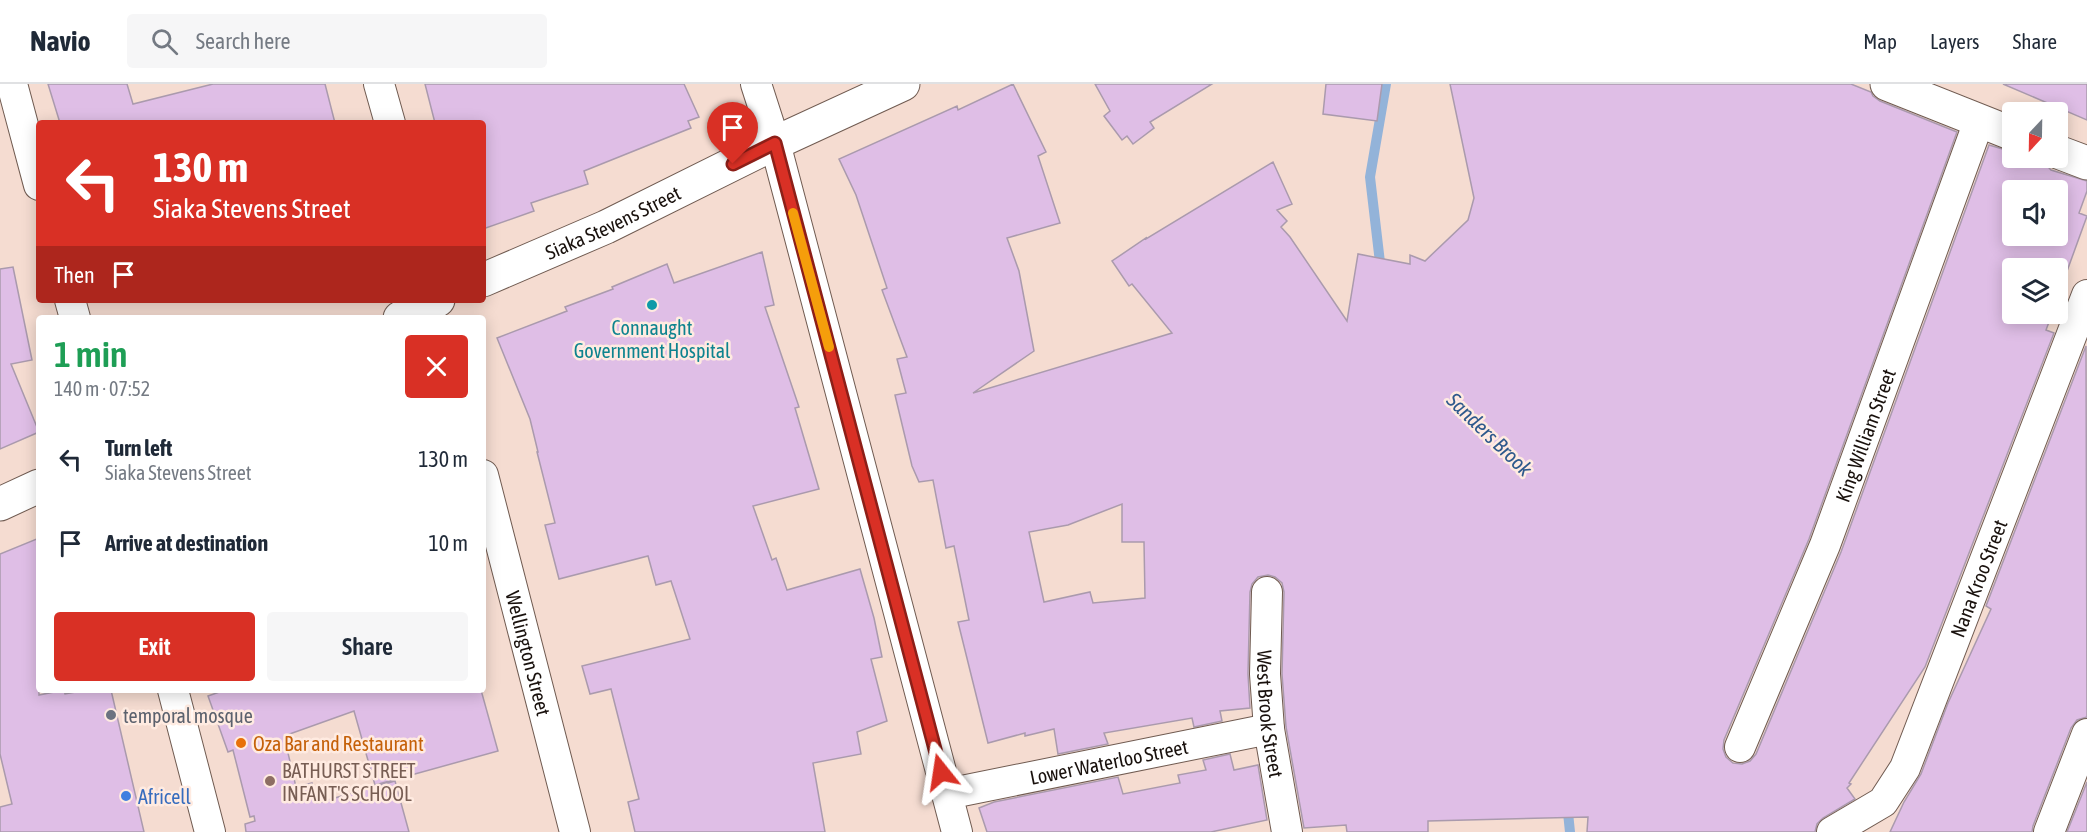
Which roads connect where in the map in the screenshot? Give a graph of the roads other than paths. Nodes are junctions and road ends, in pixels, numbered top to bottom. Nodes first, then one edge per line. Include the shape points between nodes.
1 (12, 84) edge
2 (379, 84) edge
3 (756, 84) edge
4 (903, 84) edge
5 (1887, 84) edge
6 (1922, 90) edge
7 (389, 120) edge
8 (1979, 121) junction
9 (2002, 130) edge
10 (775, 143) junction
11 (2068, 156) edge
12 (2087, 163) edge
13 (36, 174) edge
14 (486, 279) edge
15 (2087, 295) edge
16 (432, 303) edge
17 (406, 315) edge
18 (36, 487) edge
19 (486, 487) edge
20 (0, 504) edge
21 (1267, 592) dead end
22 (174, 693) edge
23 (1269, 729) junction
24 (2087, 734) edge
25 (1740, 747) dead end
26 (947, 794) junction
27 (210, 832) edge
28 (575, 832) edge
29 (957, 832) edge
30 (1287, 832) edge
31 (1832, 832) edge
32 (2049, 832) edge

1 - 13 street
2 - 7 street
3 - 10 street
4 - 10 main road, Siaka Stevens Street
5 - 6 main road
6 - 8 main road
8 - 9 main road
8 - 25 street, King William Street via 1825,545
10 - 14 main road, Siaka Stevens Street via 606,227
10 - 26 street
11 - 12 main road
15 - 31 street, Nana Kroo Street via 1905,768 1883,802
16 - 17 main road
18 - 20 main road
19 - 28 street, Wellington Street
21 - 23 street, West Brook Street via 1264,674
22 - 27 street
23 - 26 street, Lower Waterloo Street
23 - 30 street, West Brook Street
24 - 32 street
26 - 29 street

